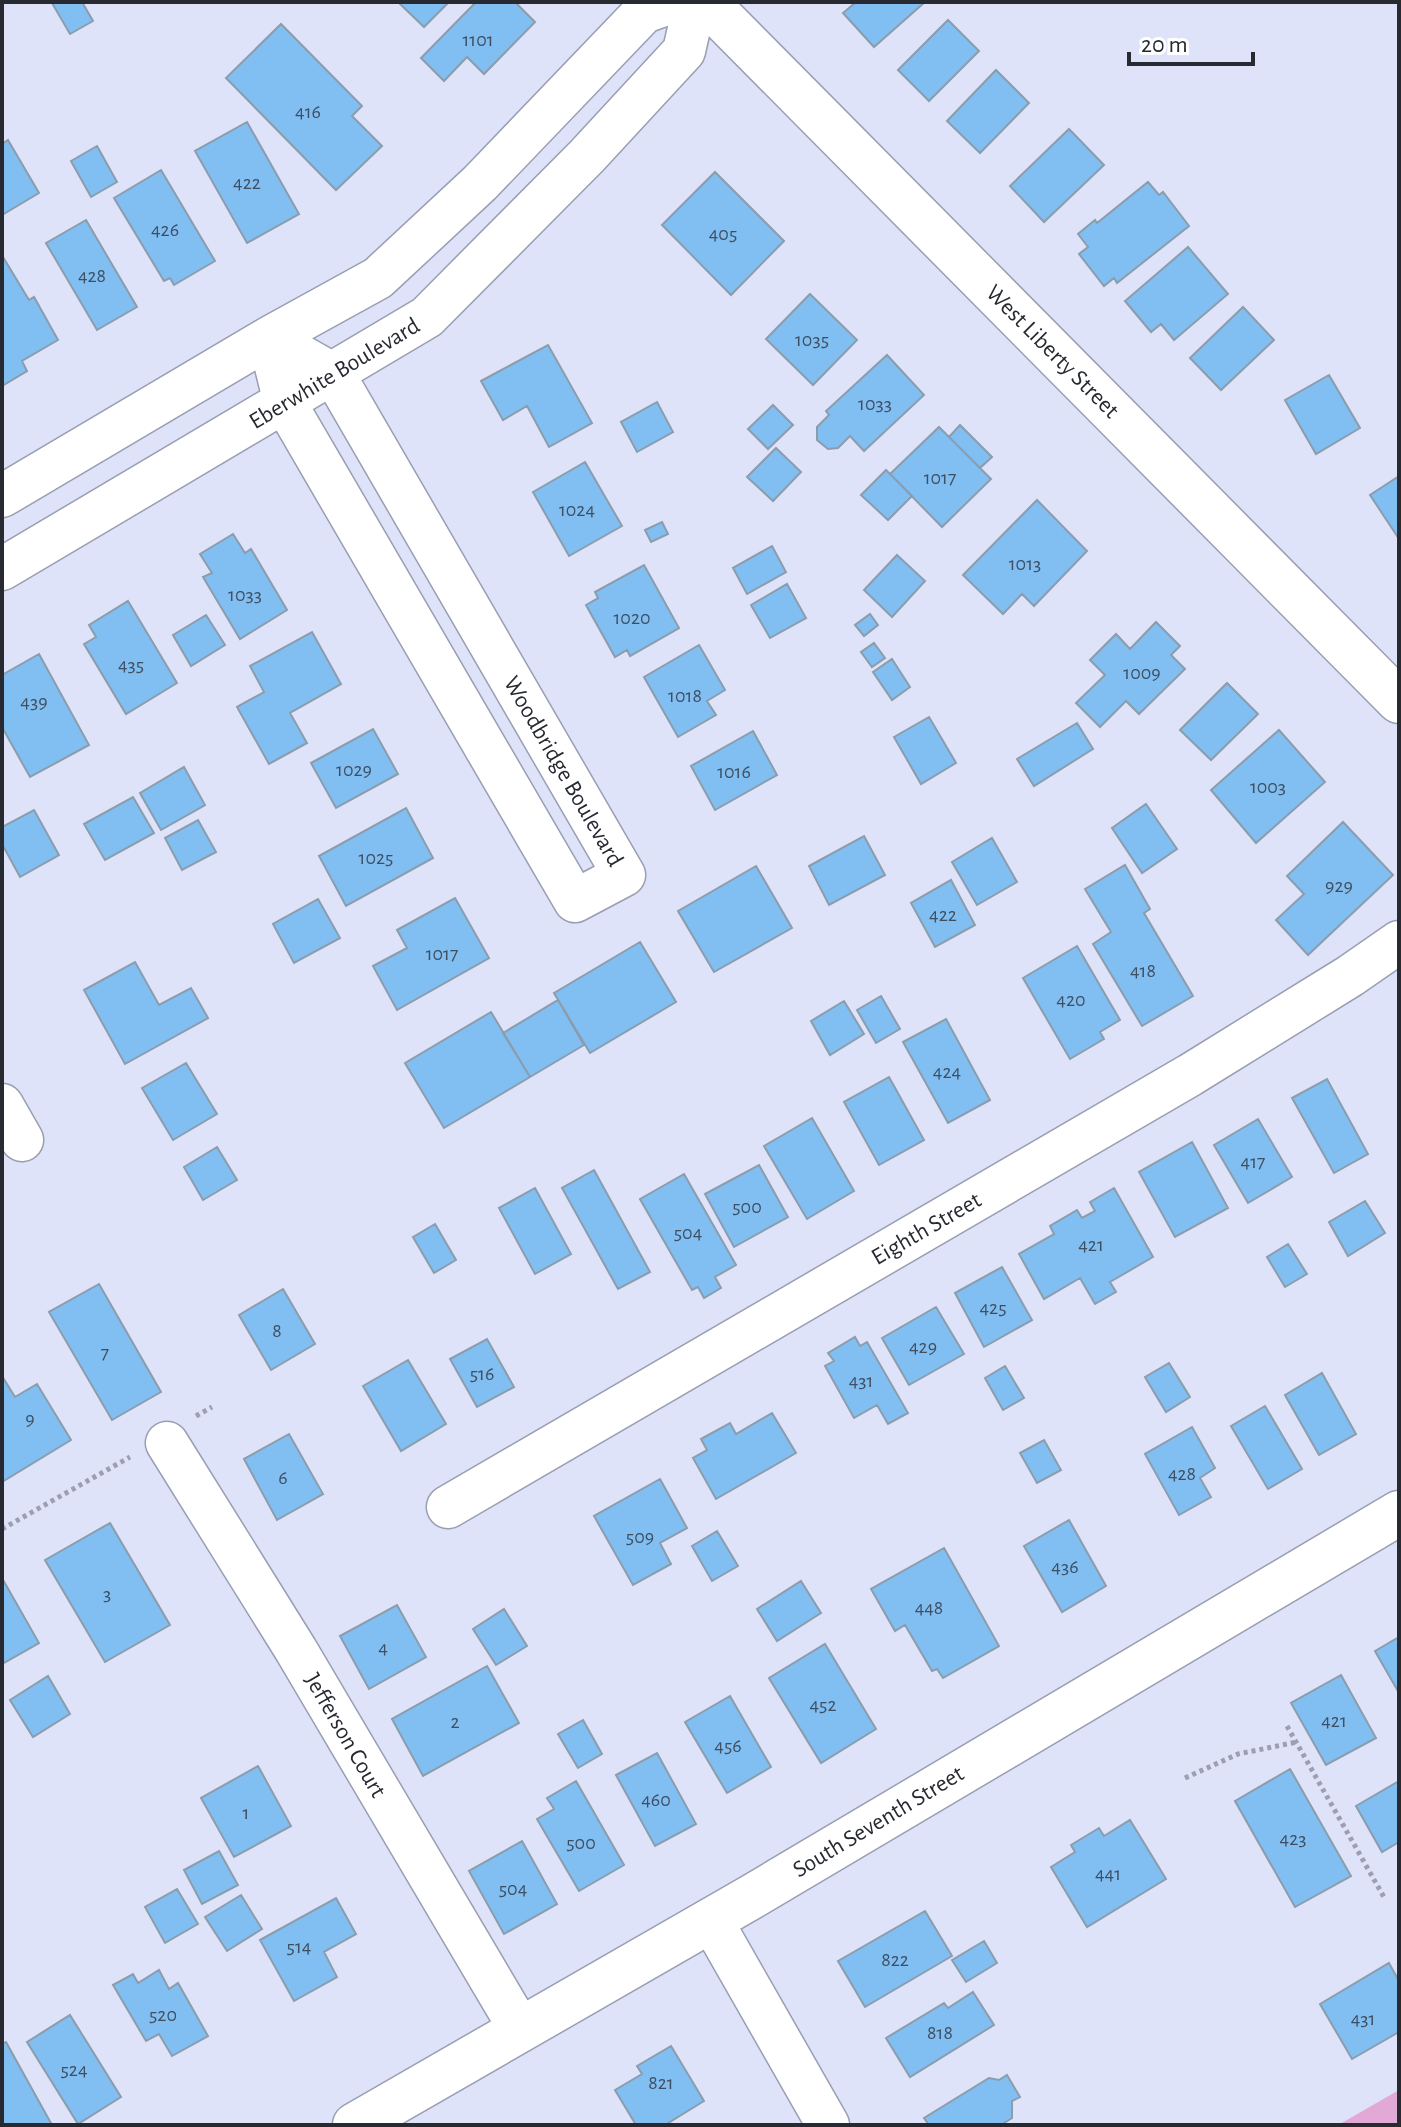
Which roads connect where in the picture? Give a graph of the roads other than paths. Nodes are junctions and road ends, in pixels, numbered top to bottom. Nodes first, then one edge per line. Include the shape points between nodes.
1 (672, 2) edge
2 (695, 2) edge
3 (706, 2) edge
4 (269, 338) junction
5 (334, 375) junction
6 (285, 403) junction
7 (2, 496) edge
8 (2, 569) edge
9 (1399, 701) edge
10 (1399, 942) edge
11 (164, 1439) road end
12 (448, 1507) dead end
13 (1399, 1513) edge
14 (711, 1920) junction
15 (520, 2029) junction
16 (355, 2125) edge
17 (828, 2125) edge

1 - 4 street via 644,12 480,183 378,278
2 - 5 street, Eberwhite Boulevard via 684,51 587,156 427,317
3 - 9 street, West Liberty Street
4 - 5 street
4 - 6 street, Woodbridge Boulevard
4 - 7 street
5 - 6 street, Eberwhite Boulevard
5 - 6 street, Woodbridge Boulevard via 624,875 575,901
6 - 8 street, Eberwhite Boulevard
10 - 12 street, Eighth Street via 1190,1075
11 - 15 street, Jefferson Court
13 - 14 street, South Seventh Street
14 - 15 street, South Seventh Street
14 - 17 street
15 - 16 street, South Seventh Street

